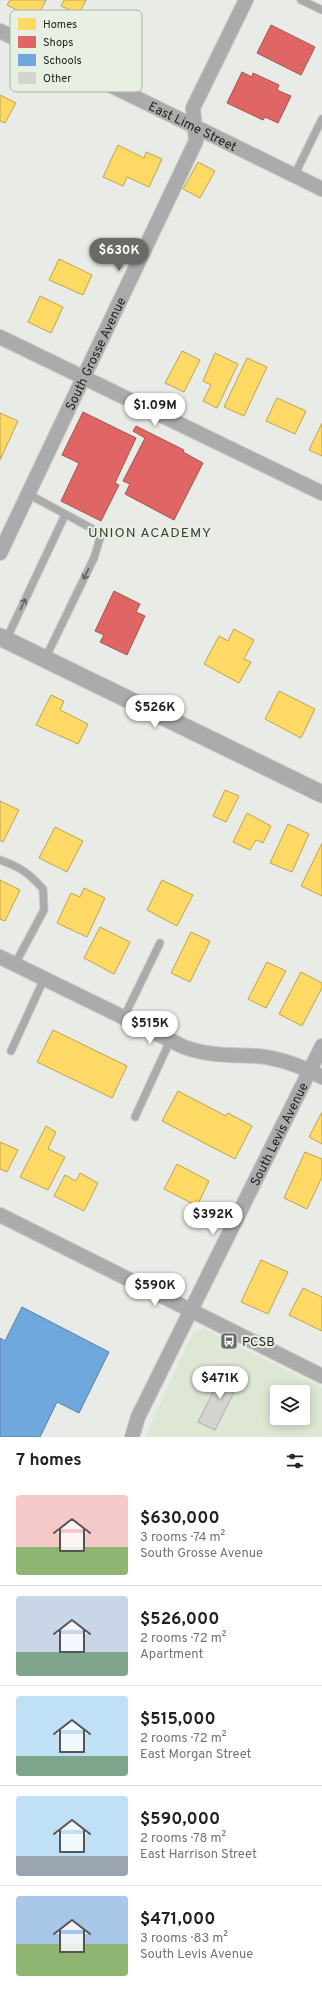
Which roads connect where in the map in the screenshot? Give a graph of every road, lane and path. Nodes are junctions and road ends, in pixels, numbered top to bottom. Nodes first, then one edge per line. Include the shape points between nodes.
1 (246, 0) edge
2 (301, 0) edge
3 (322, 10) edge
4 (0, 31) edge
5 (10, 36) edge
6 (123, 92) edge
7 (322, 119) edge
8 (194, 127) junction
9 (294, 176) junction
10 (322, 189) edge
11 (0, 337) edge
12 (83, 377) junction
13 (322, 493) edge
14 (28, 494) junction
15 (65, 515) junction
16 (0, 553) edge
17 (3, 638) edge
18 (45, 659) junction
19 (322, 794) edge
20 (0, 860) edge
21 (160, 943) dead end
22 (0, 957) edge
23 (15, 964) junction
24 (44, 979) junction
25 (124, 1018) junction
26 (170, 1040) junction
27 (322, 1046) edge
28 (11, 1051) dead end
29 (316, 1074) edge
30 (135, 1117) dead end
31 (0, 1215) edge
32 (190, 1310) junction
33 (322, 1376) edge
34 (132, 1437) edge

1 - 8 street, South Grosse Avenue via 193,108
2 - 3 lane
4 - 5 street, East Lime Street
6 - 8 street, East Lime Street
7 - 9 lane
8 - 9 street, East Lime Street
8 - 12 street, South Grosse Avenue via 196,141
9 - 10 street, East Lime Street
11 - 12 street
12 - 13 street
12 - 14 street, South Grosse Avenue
14 - 15 lane
14 - 16 street, South Grosse Avenue
17 -> 15 lane
15 -> 18 lane via 91,528 100,538 94,558
17 - 18 street
18 - 19 street
20 - 23 lane via 16,865 43,889 44,910
21 - 25 lane
22 - 23 street
23 - 24 street
24 - 25 street
24 - 28 lane
25 - 26 street
26 - 29 street via 204,1054 275,1059
26 - 30 lane
27 - 29 street, South Levis Avenue
29 - 32 street, South Levis Avenue
31 - 32 street
32 - 33 street
32 - 34 street, South Levis Avenue via 138,1417

